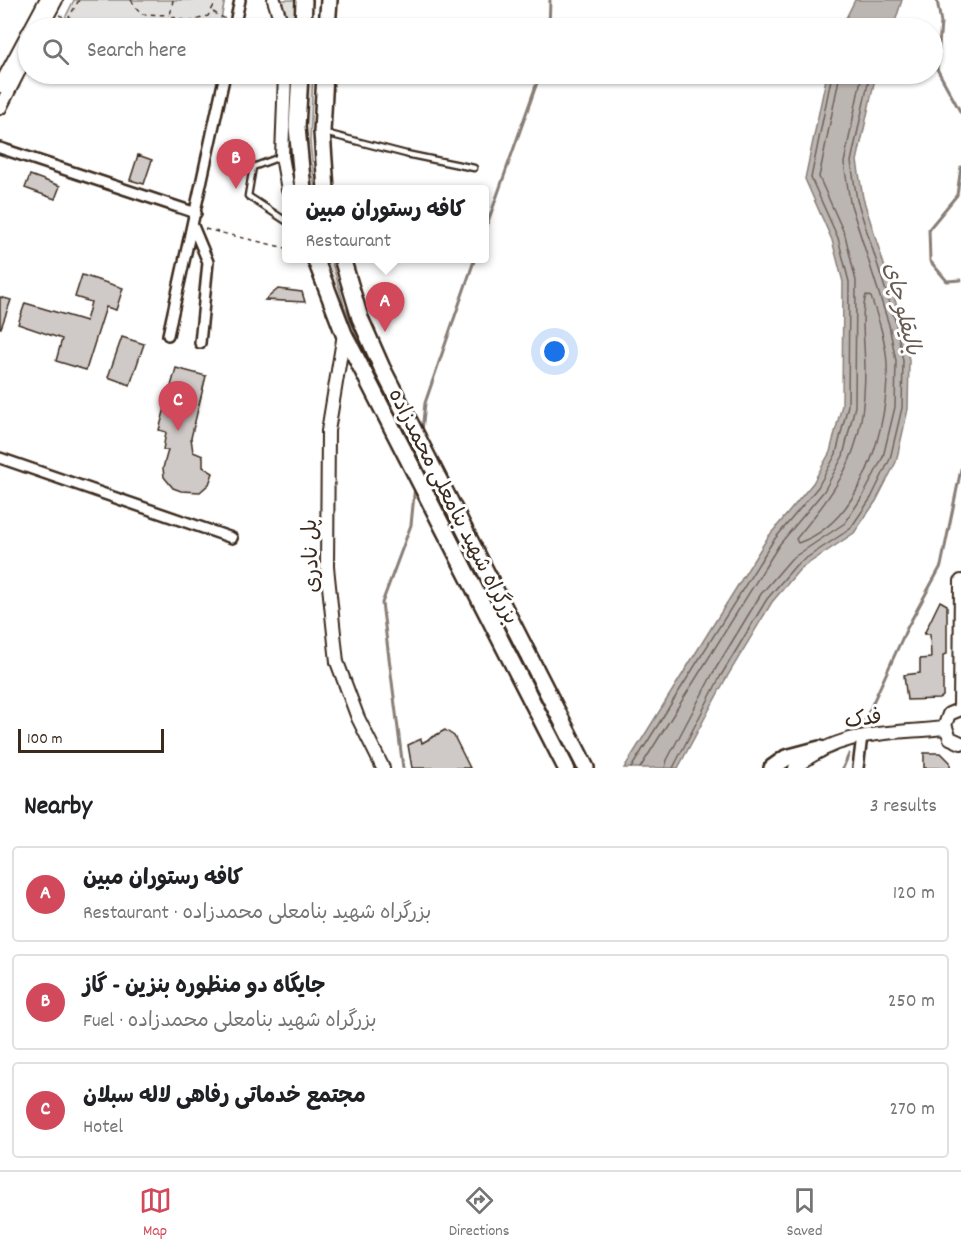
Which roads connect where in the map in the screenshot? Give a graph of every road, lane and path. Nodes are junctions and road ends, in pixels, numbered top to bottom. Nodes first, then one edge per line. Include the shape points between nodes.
1 (79, 0) edge
2 (131, 0) edge
3 (173, 0) edge
4 (217, 0) edge
5 (240, 0) edge
6 (274, 0) edge
7 (304, 0) edge
8 (328, 0) edge
9 (51, 4) edge
10 (212, 11) junction
11 (170, 16) junction
12 (39, 18) edge
13 (45, 18) edge
14 (67, 18) edge
15 (69, 18) edge
16 (176, 18) edge
17 (202, 18) edge
18 (222, 18) edge
19 (236, 18) edge
20 (280, 18) edge
21 (303, 18) edge
22 (327, 18) edge
23 (18, 52) edge
24 (18, 73) edge
25 (223, 84) edge
26 (285, 84) edge
27 (299, 84) edge
28 (324, 84) edge
29 (0, 87) edge
30 (0, 108) edge
31 (322, 132) junction
32 (0, 148) edge
33 (282, 156) junction
34 (474, 168) dead end
35 (287, 185) edge
36 (303, 185) edge
37 (326, 185) edge
38 (196, 213) junction
39 (282, 218) edge
40 (193, 226) junction
41 (282, 247) edge
42 (317, 263) edge
43 (344, 263) edge
44 (344, 334) junction
45 (168, 335) dead end
46 (200, 342) dead end
47 (0, 458) edge
48 (232, 538) dead end
49 (961, 580) edge
50 (961, 709) edge
51 (945, 728) junction
52 (862, 736) junction
53 (961, 743) edge
54 (819, 749) junction
55 (383, 768) edge
56 (566, 768) edge
57 (586, 768) edge
58 (772, 768) edge
59 (795, 768) edge
60 (858, 768) edge

1 - 15 path
2 - 11 path via 141,14
3 - 11 path
4 - 10 path
5 - 19 street
6 - 20 street
7 - 21 highway
8 - 22 highway
9 - 12 street
9 - 13 street
9 - 14 path
10 - 17 path
10 - 18 path
11 - 16 path
23 - 29 street
24 - 30 street
25 - 38 street
26 - 33 street
27 - 36 highway via 297,127
28 - 31 highway
31 - 34 lane
31 - 37 highway
32 - 38 street
33 - 35 street
33 - 39 lane via 253,167 248,196
38 - 40 street
40 - 41 path
40 - 45 street
40 - 46 street via 208,262
42 - 44 highway, بزرگراه شهید بنامعلی محمدزاده
43 - 57 highway, بزرگراه شهید بنامعلی محمدزاده via 369,338 424,453
44 - 55 street, پل نادری via 328,430 327,567 337,662 358,718
44 - 56 highway, بزرگراه شهید بنامعلی محمدزاده
47 - 48 street
49 - 50 street
50 - 51 street via 949,714
51 - 52 street, فدک
51 - 53 street via 950,738
52 - 54 street, فدک
52 - 60 street
54 - 58 highway via 786,758
54 - 59 street, فدک

